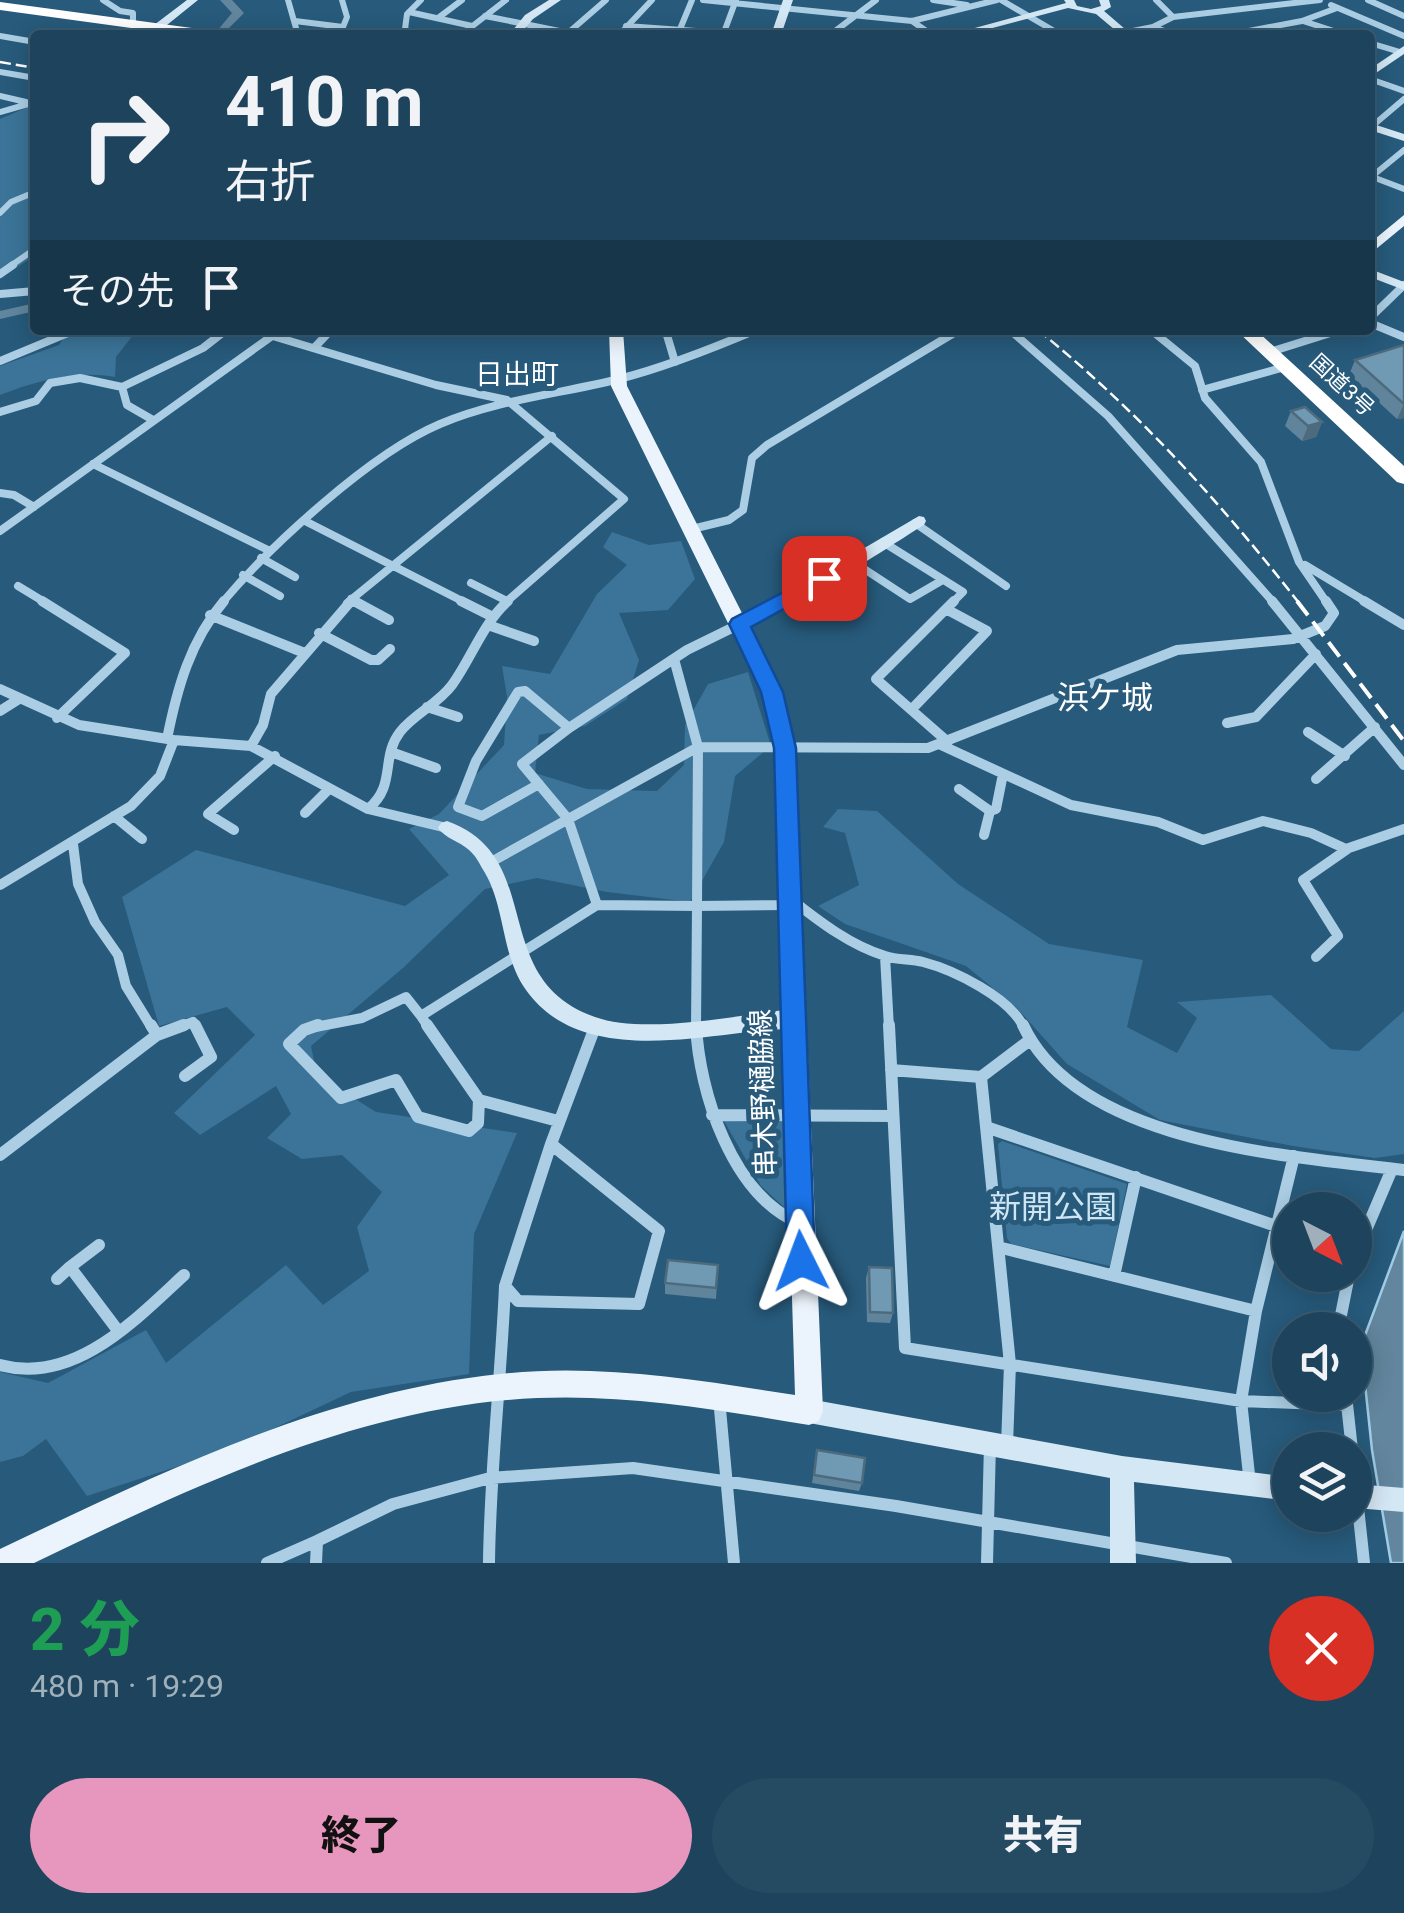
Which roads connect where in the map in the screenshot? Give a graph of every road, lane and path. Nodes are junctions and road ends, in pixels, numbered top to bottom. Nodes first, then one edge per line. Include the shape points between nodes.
1 (103, 0) edge
2 (193, 0) edge
3 (288, 0) edge
4 (342, 0) edge
5 (399, 0) edge
6 (421, 0) edge
7 (462, 0) edge
8 (487, 0) edge
9 (556, 0) edge
10 (606, 0) edge
11 (652, 0) edge
12 (692, 0) edge
13 (704, 0) edge
14 (841, 0) edge
15 (876, 0) edge
16 (933, 0) edge
17 (999, 0) edge
18 (1121, 0) edge
19 (1156, 0) edge
20 (1264, 0) edge
21 (1319, 0) edge
22 (1368, 0) edge
23 (736, 1) edge
24 (504, 2) edge
25 (1069, 2) edge
26 (787, 4) edge
27 (1103, 4) edge
28 (0, 6) edge
29 (973, 6) junction
30 (1270, 6) junction
31 (1337, 8) junction
32 (410, 10) junction
33 (838, 11) junction
34 (1215, 12) junction
35 (862, 13) junction
36 (485, 16) junction
37 (1028, 16) junction
38 (1404, 16) edge
39 (1173, 17) junction
40 (438, 18) junction
41 (295, 21) junction
42 (912, 21) junction
43 (1302, 21) junction
44 (134, 24) junction
45 (523, 24) junction
46 (472, 26) junction
47 (626, 26) junction
48 (1153, 27) junction
49 (152, 30) edge
50 (156, 30) edge
51 (297, 30) edge
52 (406, 30) edge
53 (467, 30) edge
54 (518, 30) edge
55 (553, 30) edge
56 (571, 30) edge
57 (623, 30) edge
58 (661, 30) edge
59 (680, 30) edge
60 (725, 30) edge
61 (778, 30) edge
62 (838, 30) edge
63 (925, 30) edge
64 (973, 30) edge
65 (1049, 30) edge
66 (1123, 30) edge
67 (1141, 30) edge
68 (1162, 30) edge
69 (1229, 30) edge
70 (1249, 30) edge
71 (1330, 30) edge
72 (0, 36) edge
73 (1404, 36) edge
74 (30, 41) edge
75 (1375, 43) edge
76 (1402, 50) edge
77 (0, 72) edge
78 (1375, 73) edge
79 (30, 77) edge
80 (1375, 79) edge
81 (1404, 79) edge
82 (1393, 88) junction
83 (1404, 95) edge
84 (0, 96) edge
85 (30, 102) edge
86 (30, 104) edge
87 (0, 112) edge
88 (1375, 122) edge
89 (1375, 129) edge
90 (1404, 138) edge
91 (1404, 150) edge
92 (1375, 174) edge
93 (1375, 178) edge
94 (1404, 189) edge
95 (30, 194) edge
96 (0, 214) edge
97 (1404, 219) edge
98 (1375, 242) edge
99 (30, 253) edge
100 (0, 274) edge
101 (1375, 275) edge
102 (1404, 286) edge
103 (30, 291) edge
104 (0, 294) edge
105 (1375, 316) edge
106 (1375, 323) edge
107 (63, 335) edge
108 (219, 335) edge
109 (269, 335) edge
110 (326, 335) edge
111 (616, 335) edge
112 (670, 335) edge
113 (743, 335) edge
114 (951, 335) edge
115 (1016, 335) edge
116 (1162, 335) edge
117 (1251, 335) edge
118 (1329, 335) edge
119 (272, 336) junction
120 (1404, 336) edge
121 (314, 348) junction
122 (1278, 359) junction
123 (0, 362) edge
124 (675, 362) junction
125 (618, 378) junction
126 (122, 387) junction
127 (1202, 390) junction
128 (507, 400) junction
129 (0, 412) edge
130 (154, 420) junction
131 (552, 436) junction
132 (93, 464) junction
133 (1404, 477) edge
134 (0, 492) edge
135 (34, 506) junction
136 (306, 521) junction
137 (917, 522) joint
138 (692, 529) junction
139 (0, 531) edge
140 (883, 542) junction
141 (265, 554) junction
142 (852, 560) junction
143 (1300, 562) junction
144 (394, 564) junction
145 (244, 576) junction
146 (295, 576) dead end
147 (941, 581) junction
148 (471, 583) dead end
149 (18, 586) dead end
150 (1006, 586) dead end
151 (280, 596) dead end
152 (352, 600) junction
153 (506, 601) junction
154 (946, 609) junction
155 (210, 615) junction
156 (390, 620) dead end
157 (491, 621) junction
158 (740, 624) junction
159 (1404, 625) edge
160 (319, 633) junction
161 (1302, 636) junction
162 (534, 641) dead end
163 (390, 649) dead end
164 (302, 652) junction
165 (1316, 654) junction
166 (674, 659) junction
167 (0, 689) edge
168 (19, 699) junction
169 (427, 706) junction
170 (912, 709) junction
171 (0, 711) edge
172 (458, 717) dead end
173 (57, 718) junction
174 (1227, 723) dead end
175 (1375, 727) junction
176 (569, 728) junction
177 (1308, 732) dead end
178 (170, 739) junction
179 (944, 743) junction
180 (250, 746) junction
181 (698, 747) junction
182 (785, 748) junction
183 (391, 752) junction
184 (276, 756) junction
185 (1345, 756) junction
186 (1404, 765) edge
187 (436, 768) dead end
188 (1003, 774) junction
189 (1316, 779) dead end
190 (539, 784) junction
191 (329, 789) junction
192 (959, 789) dead end
193 (368, 808) junction
194 (990, 811) junction
195 (305, 813) dead end
196 (114, 816) junction
197 (568, 819) junction
198 (447, 828) joint
199 (1404, 829) edge
200 (234, 830) dead end
201 (984, 836) dead end
202 (142, 840) dead end
203 (72, 844) junction
204 (1349, 848) junction
205 (491, 862) junction
206 (0, 885) edge
207 (789, 902) junction
208 (597, 905) junction
209 (697, 906) junction
210 (885, 956) junction
211 (1316, 957) dead end
212 (518, 959) junction
213 (422, 1016) junction
214 (793, 1018) junction
215 (595, 1027) junction
216 (696, 1027) junction
217 (158, 1035) junction
218 (1030, 1040) junction
219 (891, 1070) junction
220 (185, 1076) dead end
221 (982, 1077) junction
222 (480, 1100) junction
223 (712, 1115) junction
224 (796, 1115) junction
225 (893, 1116) junction
226 (558, 1121) junction
227 (989, 1128) junction
228 (551, 1144) junction
229 (0, 1155) edge
230 (1294, 1156) junction
231 (1398, 1170) edge
232 (1136, 1178) junction
233 (1285, 1192) edge
234 (1372, 1222) edge
235 (799, 1223) junction
236 (1272, 1225) edge
237 (1272, 1243) edge
238 (99, 1245) dead end
239 (1002, 1248) junction
240 (70, 1268) junction
241 (184, 1275) dead end
242 (1114, 1276) junction
243 (57, 1279) dead end
244 (505, 1286) junction
245 (1256, 1311) junction
246 (119, 1332) junction
247 (1010, 1364) junction
248 (0, 1366) edge
249 (500, 1387) junction
250 (719, 1396) junction
251 (1242, 1401) junction
252 (1272, 1401) edge
253 (808, 1411) junction
254 (998, 1446) junction
255 (1122, 1468) junction
256 (490, 1478) junction
257 (726, 1483) junction
258 (1250, 1485) junction
259 (1272, 1487) edge
260 (1372, 1494) edge
261 (1404, 1500) edge
262 (986, 1522) junction
263 (1362, 1532) edge
264 (316, 1541) junction
265 (1123, 1554) edge
266 (3, 1563) edge
267 (267, 1563) edge
268 (316, 1563) edge
269 (489, 1563) edge
270 (734, 1563) edge
271 (987, 1563) edge
272 (1226, 1563) edge
273 (1364, 1563) edge

1 - 44 street via 133,13
2 - 50 street
3 - 41 street
4 - 41 street via 342,27
5 - 32 street
6 - 32 street
7 - 40 street
8 - 24 street
9 - 45 street
10 - 56 street
11 - 47 street
12 - 59 street
13 - 23 street
14 - 33 street
15 - 35 street
16 - 29 street
17 - 29 street
17 - 37 street
18 - 27 street
19 - 39 street
20 - 30 street
21 - 30 street
21 - 31 street
22 - 38 street
23 - 26 street
23 - 60 street
24 - 36 street
25 - 27 street via 1085,12
25 - 37 street
26 - 33 street
26 - 61 street
27 - 66 street
28 - 44 highway
29 - 42 street
30 - 34 street
31 - 43 street
31 - 73 street
32 - 40 street
32 - 52 street
33 - 35 street
34 - 39 street
34 - 69 street
35 - 42 street
35 - 62 street
36 - 45 street
36 - 46 street
37 - 64 street
37 - 65 street
39 - 48 street
40 - 46 street
41 - 51 street
42 - 63 street
43 - 70 street
43 - 71 street
44 - 49 highway
45 - 54 street
45 - 55 street
46 - 53 street
47 - 57 street
47 - 58 street
48 - 67 street
48 - 68 street
72 - 74 street
75 - 76 street
76 - 78 street
77 - 79 street
80 - 82 street
81 - 82 street
82 - 83 street
83 - 88 street
84 - 85 street
86 - 87 street
89 - 90 street
91 - 92 street
93 - 94 street
95 - 96 street
97 - 98 main road
99 - 100 street
101 - 102 street
102 - 105 street
103 - 104 street
106 - 120 street
107 - 123 street
108 - 126 street
109 - 119 street
110 - 121 street
111 - 125 main road, 串木野樋脇線
112 - 124 street
113 - 124 street
114 - 138 street via 768,444 752,458 741,515
115 - 161 street via 1114,421
116 - 127 street via 1196,366
117 - 122 highway, 国道3号
118 - 122 street
119 - 121 street
119 - 130 street
121 - 128 street
122 - 127 street
122 - 133 highway, 国道3号
124 - 125 street
125 - 128 street
125 - 138 main road, 串木野樋脇線
126 - 129 street via 80,378 50,383 30,406
126 - 130 street via 126,405
127 - 143 street via 1260,462
128 - 131 street
128 - 136 street via 409,439
130 - 132 street
131 - 144 street
131 - 153 street via 624,499
132 - 135 street
132 - 141 street
134 - 135 street
135 - 139 street
136 - 141 street
136 - 144 street
137 - 140 street
137 - 150 street
138 - 158 main road, 串木野樋脇線
140 - 142 street
140 - 147 street
141 - 145 street
141 - 146 street
142 - 147 street via 910,599
142 - 158 street
143 - 159 street
143 - 161 street via 1334,613 1325,626
144 - 152 street
144 - 157 street
145 - 151 street
145 - 155 street
147 - 154 street via 963,592
148 - 153 street
149 - 173 street via 125,653
152 - 156 street
152 - 160 street
153 - 157 street
154 - 170 street via 876,679
154 - 170 street via 988,631
155 - 164 street
155 - 178 street via 176,683
157 - 162 street
157 - 169 street via 450,688
158 - 166 street
158 - 182 main road, 串木野樋脇線 via 772,692
160 - 163 street via 372,660
160 - 164 street
161 - 165 street
161 - 179 street via 1177,650
164 - 180 street via 271,694
165 - 174 street via 1256,717
165 - 175 street
166 - 176 street
166 - 181 street
167 - 168 street
168 - 171 street
168 - 173 street
169 - 172 street
169 - 183 street via 399,733
170 - 179 street
173 - 178 street
175 - 185 street
175 - 186 street
176 - 190 street via 524,758
176 - 190 street via 518,692 476,761 458,807 482,816
177 - 185 street
178 - 180 street
178 - 196 street via 160,776
179 - 182 street
179 - 188 street
180 - 184 street
181 - 182 street
181 - 197 street
181 - 209 street
182 - 207 main road, 串木野樋脇線
183 - 187 street
183 - 193 street via 387,784
184 - 191 street
184 - 200 street via 208,814
185 - 189 street
188 - 194 street via 996,810
188 - 204 street via 1071,805 1158,822 1204,840 1263,821
190 - 197 street
191 - 193 street
191 - 195 street
192 - 194 street
193 - 198 street
194 - 201 street
196 - 202 street
196 - 203 street
197 - 205 street
197 - 208 street
198 - 205 street via 464,834
199 - 204 street
203 - 206 street
203 - 217 street via 78,884 95,922
204 - 211 street via 1303,880 1338,936
205 - 212 street
207 - 209 street
207 - 210 street
207 - 214 main road, 串木野樋脇線
208 - 209 street
208 - 212 street
209 - 216 street
210 - 218 street via 926,963 995,996 1019,1016
210 - 219 street
212 - 213 street
212 - 215 street via 536,993
213 - 222 street
213 - 222 street via 406,997 361,1018 296,1034 289,1044 341,1098 396,1080 418,1117 468,1131 478,1124
214 - 216 street
214 - 224 main road, 串木野樋脇線
215 - 216 street
215 - 226 street
216 - 223 street via 698,1070
217 - 220 street via 193,1022 212,1057
217 - 229 street
218 - 221 street
218 - 230 street via 1048,1063 1102,1105 1168,1132
219 - 221 street
219 - 225 street
221 - 227 street
222 - 226 street
223 - 224 street
223 - 235 street via 760,1200
224 - 225 street
224 - 235 main road, 串木野樋脇線
225 - 247 street via 905,1348
226 - 228 street
227 - 232 street
227 - 239 street
228 - 244 street
228 - 244 street via 659,1231 638,1304 518,1301
230 - 231 street
230 - 233 street
231 - 234 street
232 - 236 street
232 - 242 street
235 - 253 main road, 串木野樋脇線
237 - 245 street
238 - 240 street
239 - 242 street
239 - 247 street
240 - 243 street
240 - 246 street
241 - 246 street
242 - 245 street
244 - 249 street
245 - 251 street
246 - 248 street via 58,1366 32,1373
247 - 251 street
247 - 254 street
249 - 250 main road via 634,1386
249 - 256 street
249 - 266 main road via 367,1411 201,1474
250 - 253 main road
250 - 257 street
251 - 252 street
251 - 258 street
253 - 254 street
254 - 255 street
254 - 262 street
255 - 258 street
255 - 265 street
256 - 257 street via 633,1468
256 - 264 street via 393,1504
256 - 269 street
257 - 262 street
257 - 270 street
258 - 259 street
260 - 261 street
262 - 265 street
262 - 271 street
263 - 273 street
264 - 267 street
264 - 268 street
265 - 272 street

